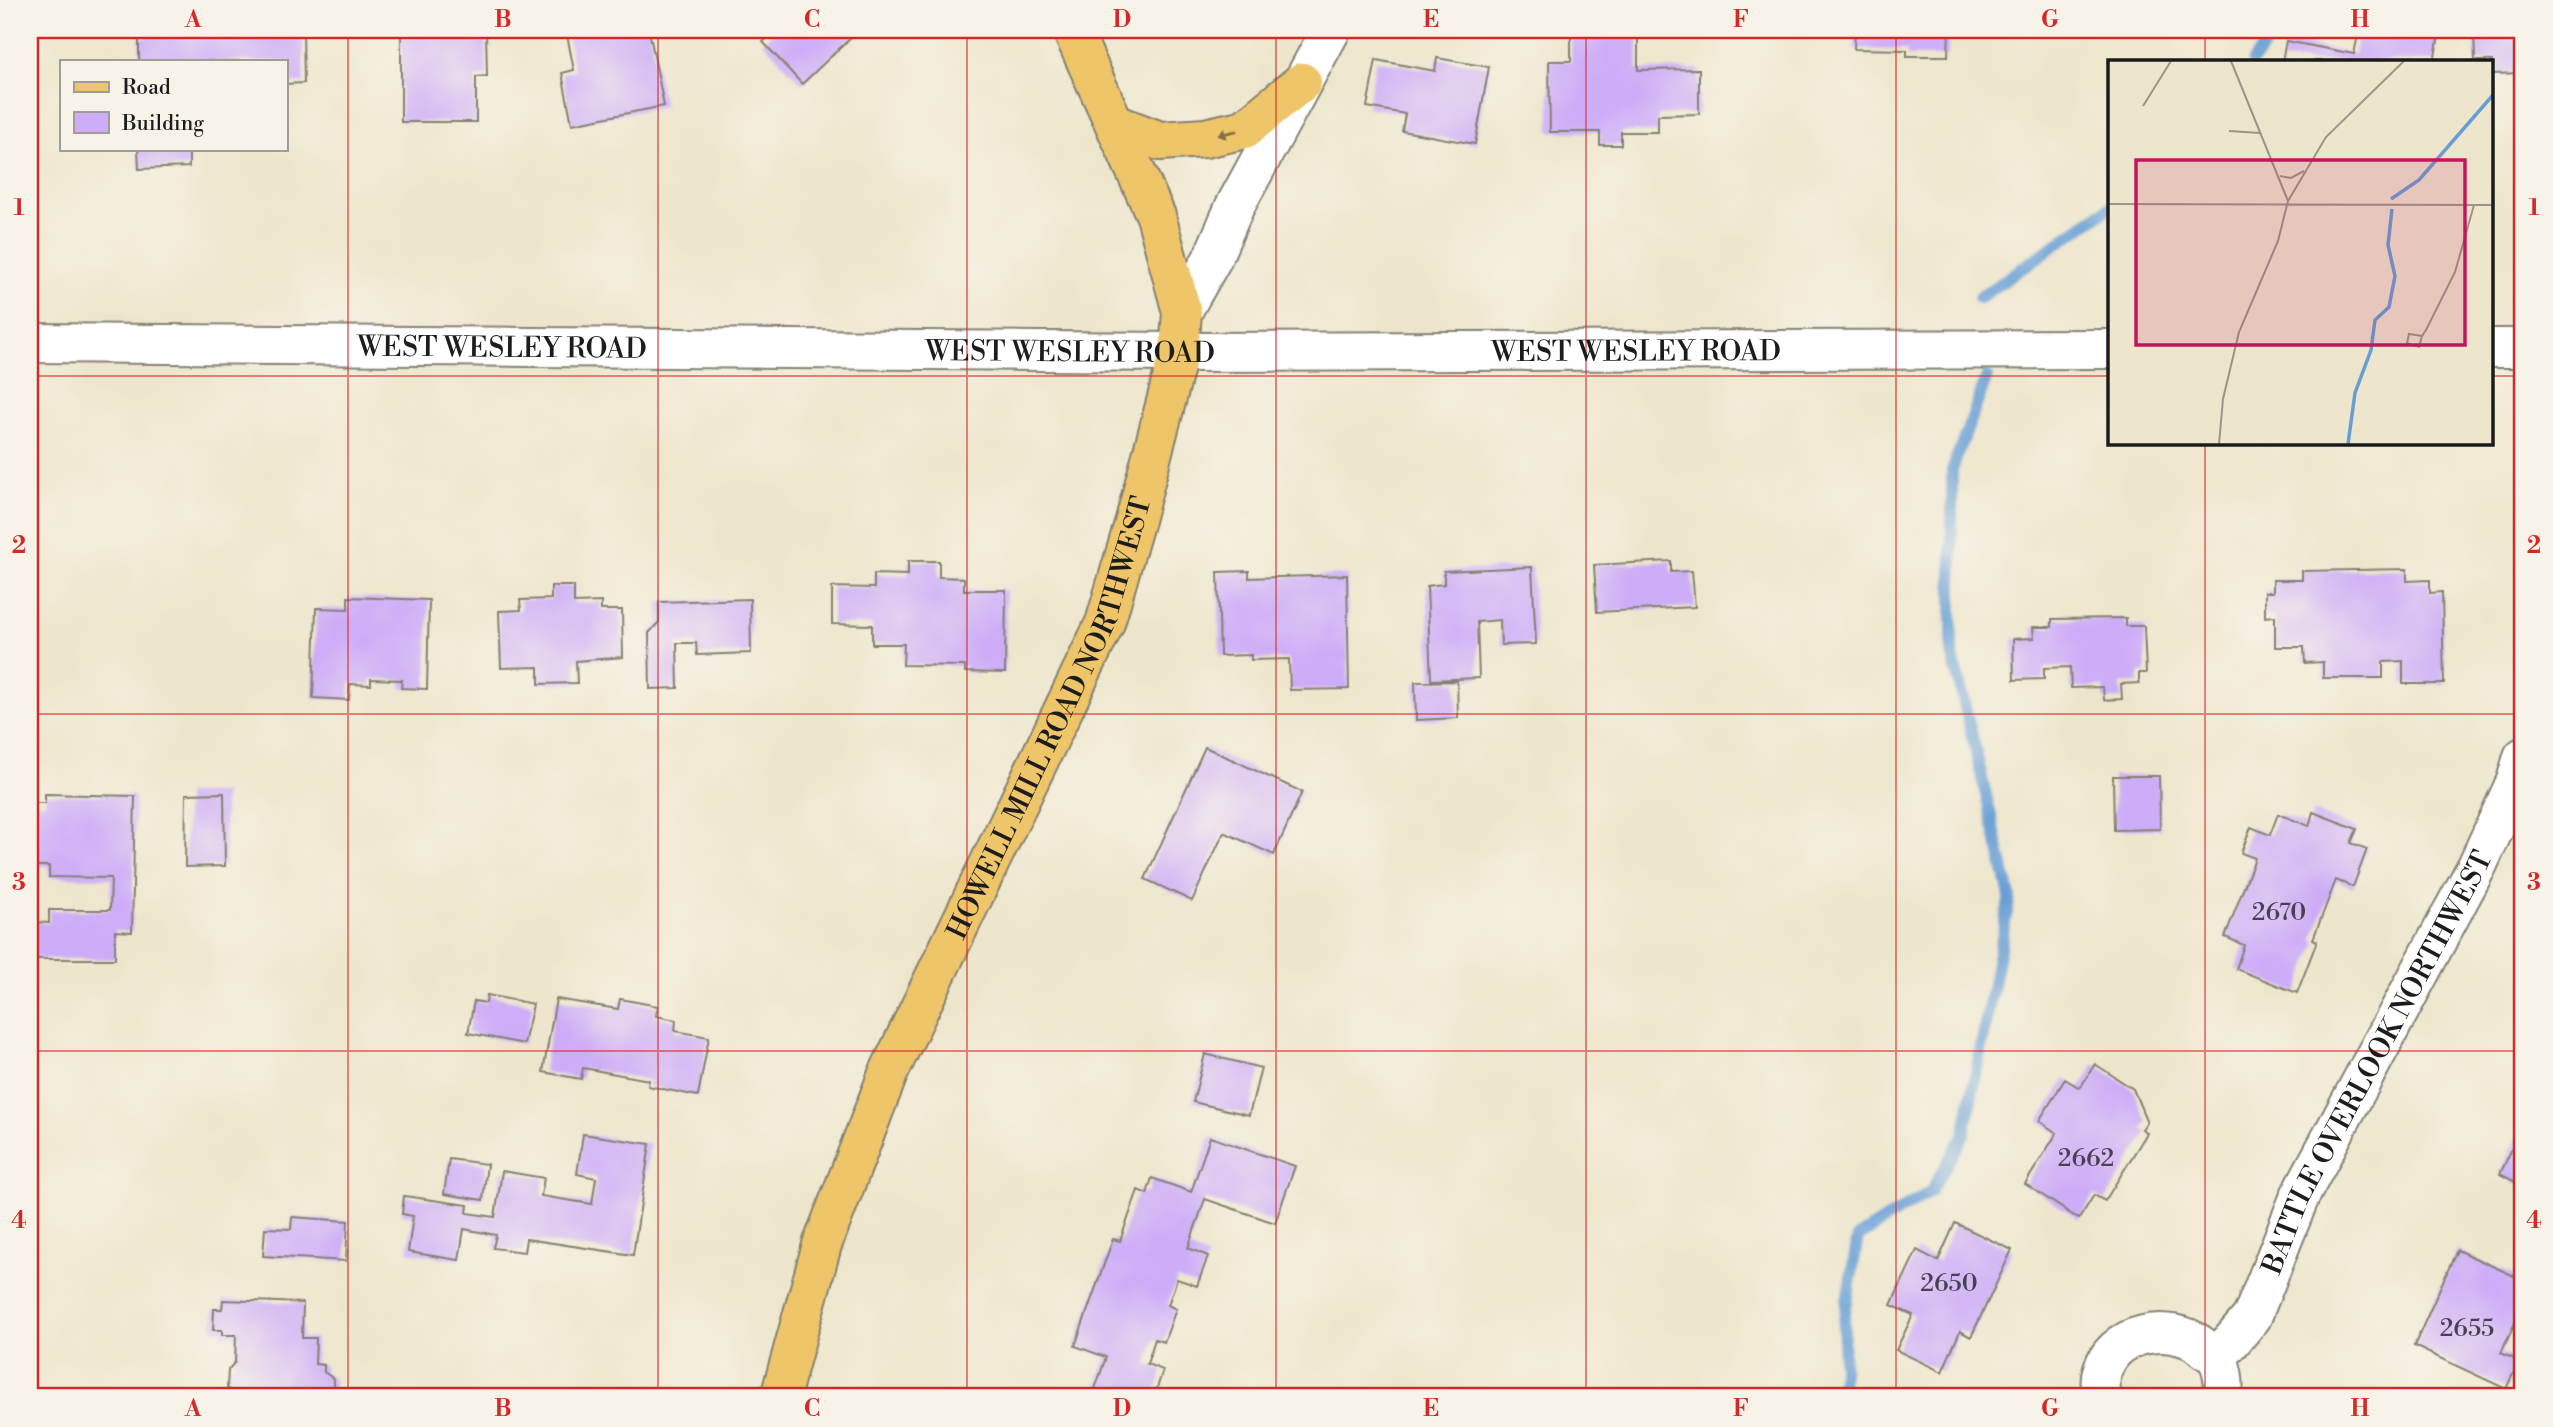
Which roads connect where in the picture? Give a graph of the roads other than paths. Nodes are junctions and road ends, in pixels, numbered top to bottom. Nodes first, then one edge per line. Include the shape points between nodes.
1 (1072, 30) edge
2 (1331, 30) edge
3 (1302, 82) junction
4 (1115, 124) junction
5 (1182, 312) junction
6 (30, 343) edge
7 (2494, 348) edge
8 (2523, 348) edge
9 (2108, 349) edge
10 (1179, 352) junction
11 (2523, 757) edge
12 (2217, 1358) junction
13 (780, 1397) edge
14 (2101, 1397) edge
15 (2223, 1397) edge

1 - 4 main road, HOWELL MILL ROAD NORTHWEST
2 - 3 street
3 -> 4 main road via 1245,129 1205,138 1160,141
3 - 5 street
4 - 5 main road, HOWELL MILL ROAD NORTHWEST via 1156,216
5 - 10 main road, HOWELL MILL ROAD NORTHWEST
6 - 10 street, WEST WESLEY ROAD
7 - 8 street
9 - 10 street, WEST WESLEY ROAD
10 - 13 main road, HOWELL MILL ROAD NORTHWEST via 1105,623 888,1074 822,1245
11 - 12 street, BATTLE OVERLOOK NORTHWEST via 2477,866 2300,1196 2252,1317
12 - 14 street via 2195,1341 2173,1333 2134,1337 2117,1346 2106,1362
12 - 15 street via 2224,1380

